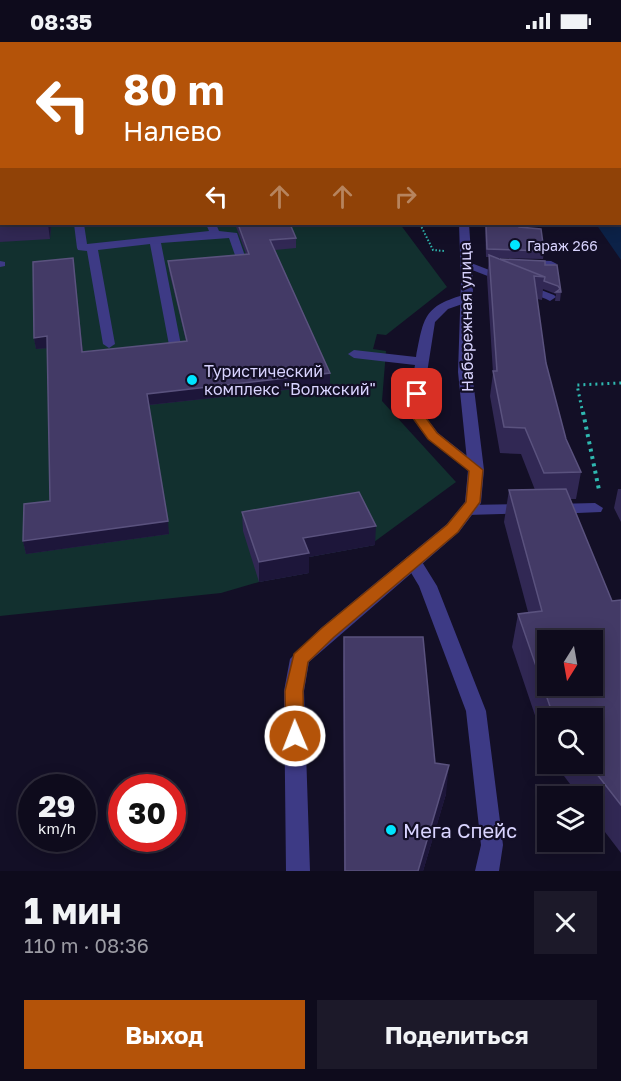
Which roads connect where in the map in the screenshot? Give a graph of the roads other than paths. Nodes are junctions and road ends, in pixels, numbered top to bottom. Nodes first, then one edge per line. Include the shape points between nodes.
1 (79, 225) edge
2 (464, 225) edge
3 (213, 229) edge
4 (154, 241) junction
5 (92, 247) junction
6 (240, 256) edge
7 (466, 259) junction
8 (551, 264) edge
9 (550, 297) dead end
10 (467, 298) junction
11 (109, 344) dead end
12 (175, 345) edge
13 (354, 354) dead end
14 (422, 362) junction
15 (476, 470) junction
16 (595, 508) road end
17 (467, 510) junction
18 (413, 561) junction
19 (298, 871) edge
20 (487, 871) edge

1 - 5 street via 82,248
2 - 7 street, Набережная улица
3 - 4 street
3 - 6 street via 233,235
4 - 5 street
4 - 12 street
5 - 11 street
7 - 8 street
7 - 9 street
7 - 10 street, Набережная улица
10 - 14 street via 444,306 429,321
10 - 15 street, Набережная улица via 465,372
13 - 14 street
14 - 15 street via 414,411 433,436
15 - 17 street, Набережная улица via 473,502
16 - 17 street
17 - 18 street, Набережная улица via 453,528
18 - 19 street, Набережная улица via 300,659 294,691
18 - 20 street via 428,586 476,711 492,845

